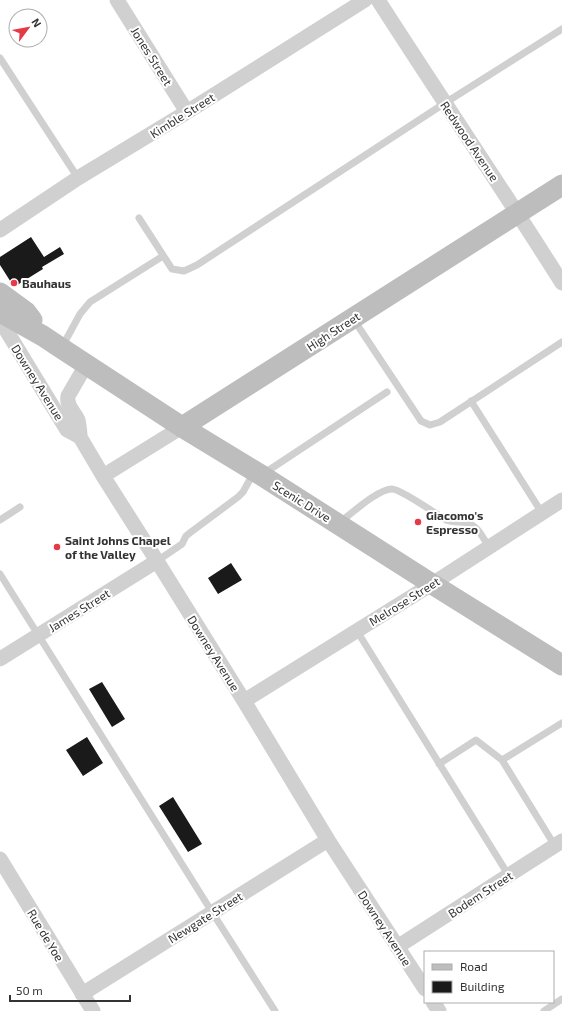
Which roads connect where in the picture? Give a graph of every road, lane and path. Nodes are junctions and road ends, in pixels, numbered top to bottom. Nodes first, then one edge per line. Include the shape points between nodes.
1 (365, 0) edge
2 (378, 0) edge
3 (121, 3) edge
4 (562, 29) edge
5 (0, 58) edge
6 (445, 103) junction
7 (187, 112) junction
8 (78, 178) junction
9 (562, 185) edge
10 (518, 213) junction
11 (139, 218) dead end
12 (0, 230) edge
13 (163, 256) junction
14 (562, 283) edge
15 (0, 293) edge
16 (0, 312) edge
17 (353, 318) junction
18 (0, 320) edge
19 (43, 336) junction
20 (562, 342) edge
21 (61, 348) junction
22 (86, 365) junction
23 (387, 392) dead end
24 (471, 401) junction
25 (182, 427) junction
26 (80, 437) junction
27 (258, 473) junction
28 (103, 476) junction
29 (562, 500) edge
30 (20, 507) dead end
31 (542, 513) junction
32 (0, 520) edge
33 (338, 524) junction
34 (488, 547) junction
35 (157, 561) junction
36 (0, 574) edge
37 (432, 584) junction
38 (357, 631) junction
39 (38, 636) junction
40 (0, 659) edge
41 (559, 660) edge
42 (244, 701) junction
43 (562, 723) edge
44 (502, 760) junction
45 (439, 764) junction
46 (328, 840) junction
47 (558, 844) edge
48 (0, 859) edge
49 (509, 876) junction
50 (212, 912) junction
51 (397, 948) junction
52 (424, 988) edge
53 (82, 994) junction
54 (562, 999) edge
55 (93, 1011) edge
56 (275, 1011) edge
57 (544, 1011) edge

1 - 7 street, Kimble Street
2 - 6 street, Redwood Avenue
3 - 7 street, Jones Street
4 - 6 lane
5 - 8 lane
6 - 10 street, Redwood Avenue
6 - 13 lane via 197,265 184,271 172,269
7 - 8 street, Kimble Street
8 - 12 street, Kimble Street
9 - 10 main road, High Street
10 - 14 street, Redwood Avenue
10 - 17 main road, High Street
11 - 13 lane
13 - 21 lane via 90,302 80,314
15 - 19 main road via 26,312
16 - 19 main road, Scenic Drive
17 - 24 lane via 421,422 430,425 440,422
17 - 25 main road, High Street
18 - 26 street, Downey Avenue via 67,430
19 - 21 main road, Scenic Drive
20 - 24 lane
21 - 22 main road, Scenic Drive
22 - 25 main road, Scenic Drive
22 - 26 street via 67,401 78,420
23 - 27 lane
24 - 31 lane
25 - 27 main road, Scenic Drive
25 - 28 street, High Street
26 - 28 street, Downey Avenue
27 - 33 main road, Scenic Drive
27 - 35 lane via 238,497 186,536 182,544
28 - 35 street, Downey Avenue
29 - 31 street, Melrose Street
30 - 32 lane
31 - 34 street, Melrose Street
33 - 34 lane via 374,496 392,489 402,492 446,520 468,523 476,527
33 - 37 main road, Scenic Drive
34 - 37 street, Melrose Street
35 - 39 street, James Street
35 - 42 street, Downey Avenue
36 - 39 lane
37 - 38 street, Melrose Street
37 - 41 main road, Scenic Drive
38 - 42 street, Melrose Street
38 - 45 lane
39 - 40 street, James Street
39 - 50 lane
42 - 46 street, Downey Avenue
43 - 44 lane
44 - 45 lane via 476,740
44 - 47 lane
45 - 49 lane
46 - 50 street, Newgate Street
46 - 51 street, Downey Avenue
47 - 49 street, Bodem Street
48 - 53 street, Rue de Yoe
49 - 51 street, Bodem Street
50 - 53 street, Newgate Street
50 - 56 lane
51 - 52 street, Downey Avenue
53 - 55 street, Rue de Yoe
54 - 57 lane

